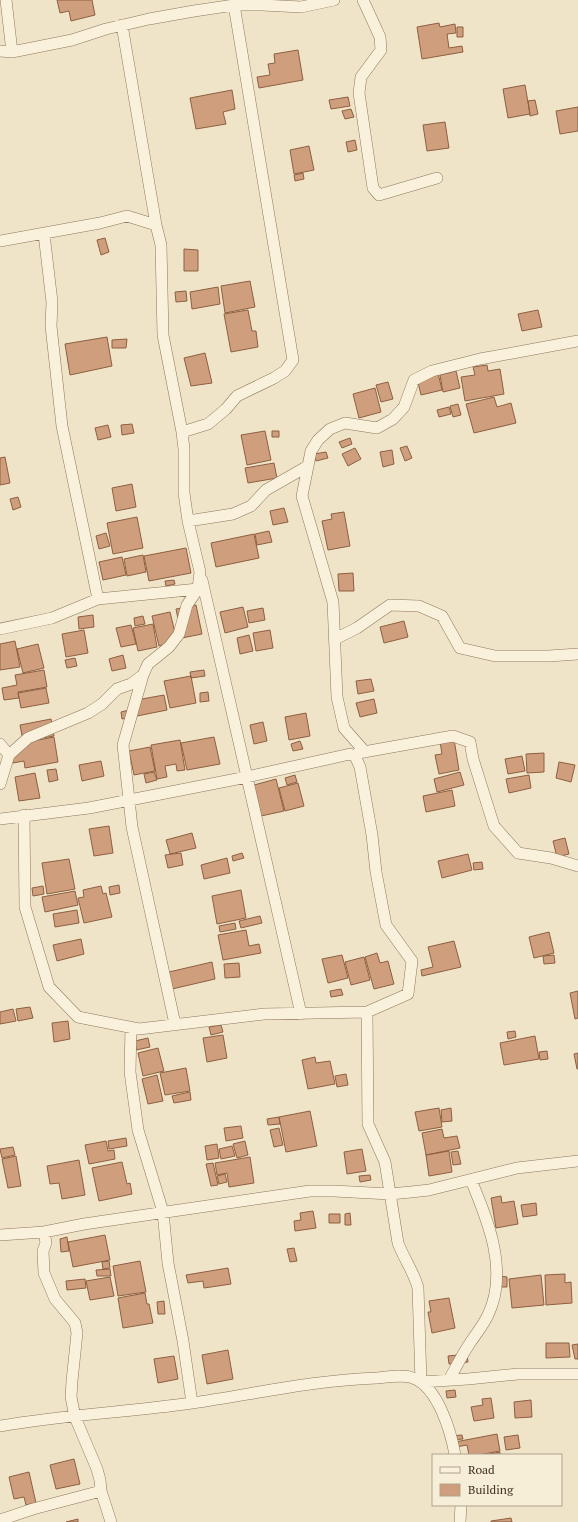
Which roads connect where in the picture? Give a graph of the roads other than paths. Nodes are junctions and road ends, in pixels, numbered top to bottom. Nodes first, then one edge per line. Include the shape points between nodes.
1 (6, 0) edge
2 (334, 0) edge
3 (363, 0) edge
4 (234, 5) junction
5 (122, 25) junction
6 (0, 51) edge
7 (12, 52) junction
8 (437, 178) dead end
9 (156, 225) junction
10 (44, 234) junction
11 (0, 241) edge
12 (578, 341) edge
13 (182, 432) junction
14 (308, 466) junction
15 (188, 521) junction
16 (200, 572) junction
17 (198, 589) junction
18 (98, 599) junction
19 (0, 629) edge
20 (335, 639) junction
21 (578, 654) edge
22 (143, 675) junction
23 (0, 744) edge
24 (365, 752) junction
25 (350, 754) junction
26 (9, 755) junction
27 (247, 777) junction
28 (0, 784) edge
29 (129, 800) junction
30 (24, 815) junction
31 (0, 819) edge
32 (578, 866) edge
33 (367, 1012) junction
34 (301, 1014) junction
35 (175, 1024) junction
36 (131, 1027) junction
37 (578, 1161) edge
38 (471, 1180) junction
39 (390, 1194) junction
40 (163, 1212) junction
41 (44, 1232) junction
42 (0, 1235) edge
43 (578, 1374) edge
44 (449, 1380) junction
45 (421, 1382) junction
46 (192, 1403) junction
47 (75, 1417) junction
48 (0, 1426) edge
49 (455, 1454) edge
50 (101, 1491) junction
51 (461, 1506) edge
52 (0, 1520) edge
53 (111, 1522) edge
54 (460, 1522) edge

1 - 7 street
2 - 4 street via 301,7
3 - 8 street via 380,37 380,50 361,77 359,93 373,188 379,195
4 - 5 street
4 - 13 street via 293,360 285,371 274,378 236,396 226,409 208,424
5 - 7 street via 72,40
5 - 9 street
6 - 7 street
9 - 10 street via 127,216 100,224
9 - 13 street via 161,245 163,335
10 - 11 street
10 - 18 street via 62,426
12 - 14 street via 432,371 414,380 404,407 393,419 377,428 345,423 330,429 318,440 311,452
13 - 15 street via 184,493
14 - 15 street via 266,490 251,506 233,514
14 - 20 street via 302,496 333,602
15 - 16 street
16 - 17 street
16 - 27 street
17 - 18 street
17 - 22 street via 187,605 179,634 169,647 148,664
18 - 19 street via 52,618
20 - 21 street via 357,628 390,605 419,606 442,616 460,648 495,656
20 - 24 street via 337,697 344,728
22 - 26 street via 131,684 117,689 88,713 28,738
22 - 29 street via 123,745
23 - 26 street
24 - 25 street
24 - 32 street via 453,736 470,742 484,795 494,826 499,832 518,853 551,858
25 - 27 street
25 - 33 street via 355,756 360,767 386,925 412,961 408,994
26 - 28 street
27 - 29 street
27 - 34 street
29 - 30 street via 89,808
29 - 35 street via 132,827
30 - 31 street
30 - 36 street via 25,907 49,987 78,1017
33 - 34 street
33 - 39 street via 368,1124 385,1162
34 - 35 street via 264,1014
35 - 36 street via 139,1029
36 - 40 street via 130,1072 138,1130
37 - 38 street via 516,1168
38 - 39 street via 429,1190
38 - 44 street via 492,1236 496,1258 496,1287 488,1314
39 - 40 street via 310,1191
39 - 45 street via 398,1243 418,1288
40 - 41 street
40 - 46 street via 168,1263
41 - 42 street
41 - 47 street via 44,1273 55,1299 75,1323 77,1333 72,1381
43 - 44 street via 518,1374
44 - 45 street
45 - 46 street via 401,1376 357,1378
45 - 49 street via 445,1417
46 - 47 street
47 - 48 street
47 - 50 street via 92,1453
50 - 52 street
50 - 53 street
51 - 54 street

